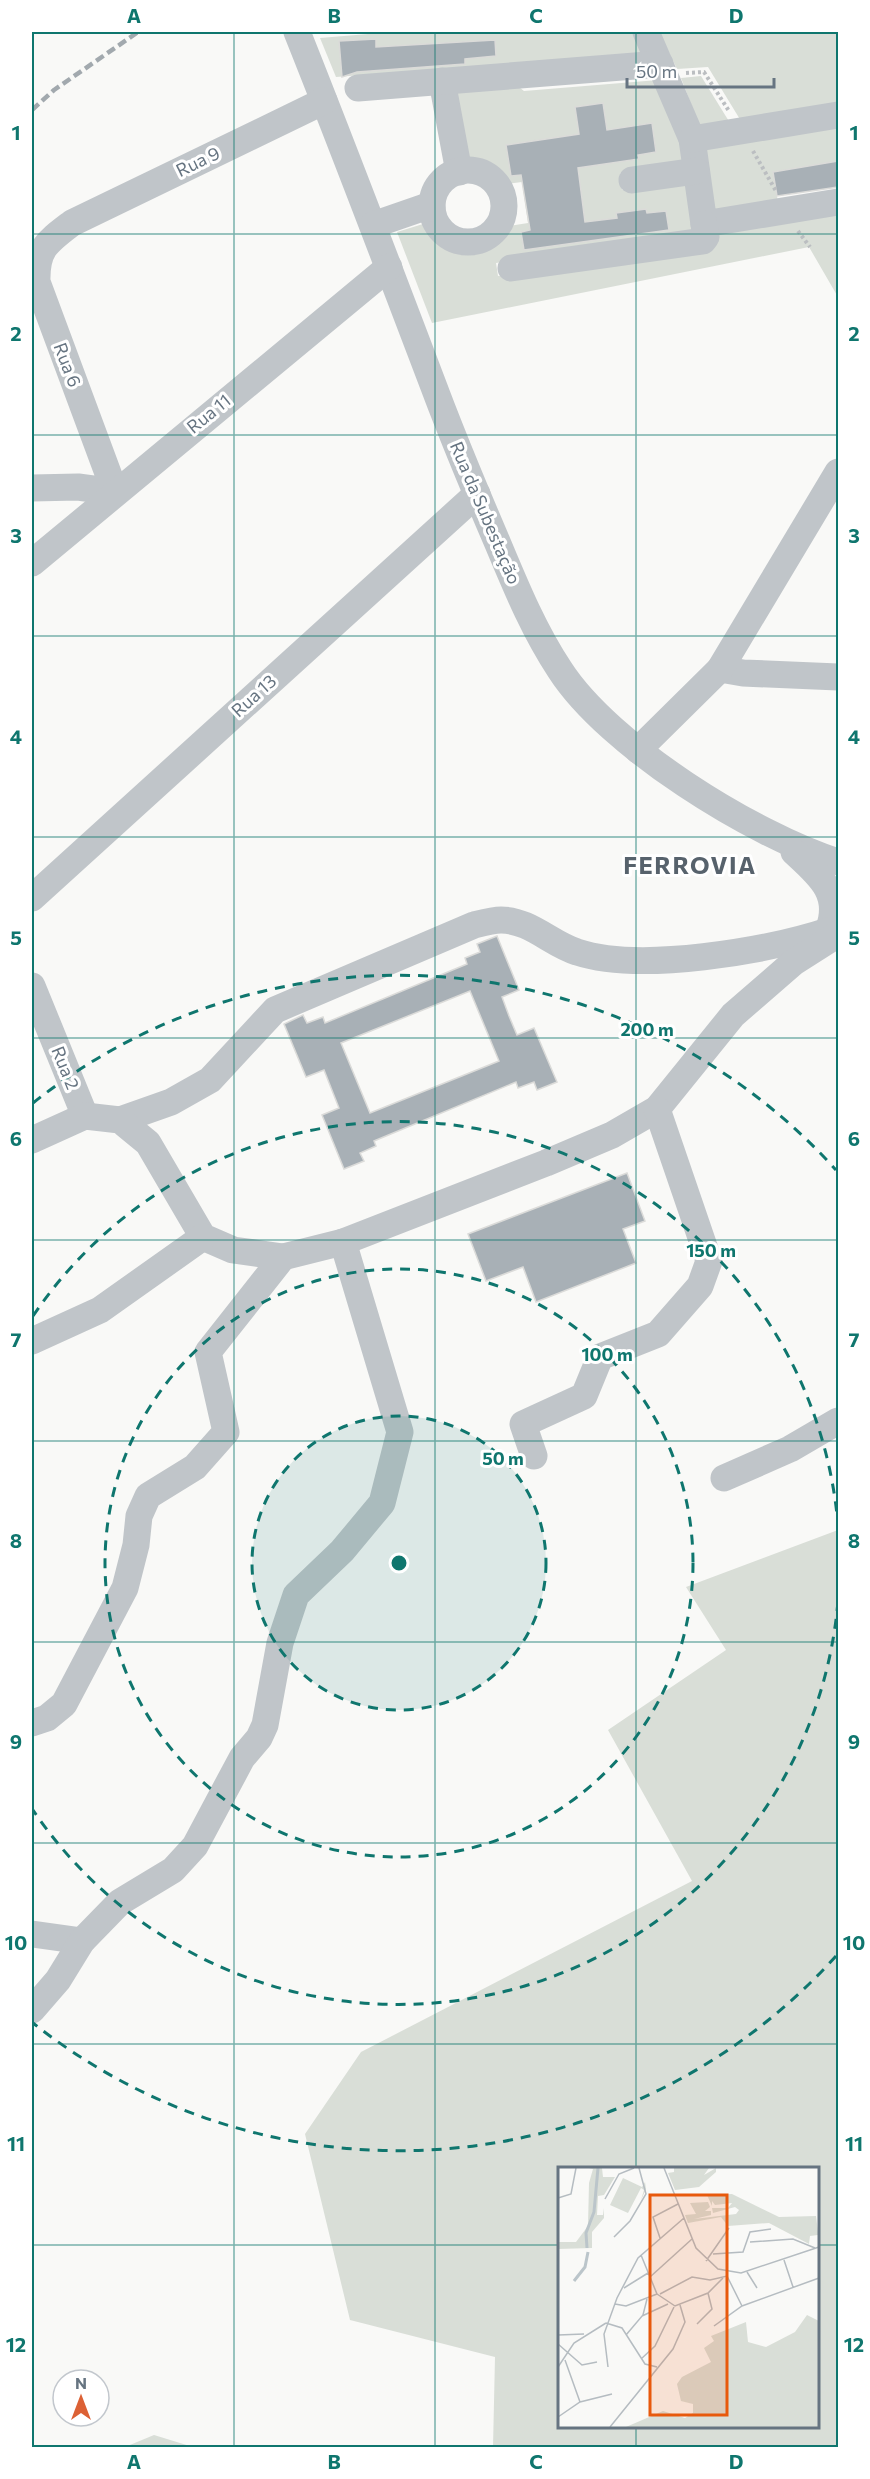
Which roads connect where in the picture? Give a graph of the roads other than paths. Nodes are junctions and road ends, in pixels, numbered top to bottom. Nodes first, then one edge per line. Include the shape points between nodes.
1 (297, 32) edge
2 (646, 32) edge
3 (660, 64) junction
4 (442, 81) junction
5 (358, 88) dead end
6 (324, 101) junction
7 (838, 115) edge
8 (692, 139) junction
9 (696, 171) junction
10 (459, 172) junction
11 (632, 180) dead end
12 (838, 202) edge
13 (432, 208) junction
14 (704, 224) junction
15 (373, 225) junction
16 (62, 231) joint
17 (389, 267) junction
18 (511, 268) dead end
19 (838, 472) edge
20 (32, 488) edge
21 (115, 492) junction
22 (477, 494) junction
23 (32, 563) edge
24 (720, 669) junction
25 (838, 677) edge
26 (638, 750) junction
27 (776, 836) junction
28 (838, 862) edge
29 (32, 898) edge
30 (835, 931) edge
31 (32, 986) edge
32 (657, 1109) junction
33 (85, 1116) junction
34 (120, 1120) junction
35 (32, 1140) edge
36 (203, 1237) junction
37 (343, 1242) junction
38 (283, 1257) junction
39 (32, 1341) edge
40 (838, 1421) edge
41 (534, 1456) dead end
42 (724, 1478) dead end
43 (32, 1723) edge
44 (32, 1934) edge
45 (82, 1941) junction
46 (32, 2010) edge

1 - 6 street, Rua da Subestação
2 - 3 street
3 - 4 street
3 - 8 street
4 - 5 street
4 - 10 street
6 - 15 street, Rua da Subestação
6 - 16 street, Rua 9
7 - 8 street
8 - 9 street
9 - 11 street
9 - 14 street
10 - 13 street via 446,177 438,186
10 - 13 street via 480,172 498,187 504,210 493,231 471,242 459,240 440,229
12 - 14 street
13 - 15 street
14 - 18 street via 703,241
15 - 17 street, Rua da Subestação
16 - 21 street, Rua 6 via 41,251 37,282
17 - 21 street, Rua 11
17 - 22 street, Rua da Subestação
19 - 24 street
20 - 21 street via 78,487
21 - 23 street, Rua 11
22 - 26 street, Rua da Subestação via 523,603 560,671 602,722
22 - 29 street, Rua 13
24 - 25 street
24 - 26 street
26 - 27 street, Rua da Subestação via 728,810
27 - 28 street, Rua da Subestação
27 - 30 street via 828,888
30 - 32 street via 733,1015
30 - 34 street via 682,960 629,961 577,952 529,927 502,920 474,925 275,1010 210,1080 171,1102
31 - 33 street, Rua 2
32 - 37 street via 612,1135 546,1163
32 - 41 street via 709,1261 700,1286 658,1334 600,1357 584,1396 523,1424
33 - 34 street
33 - 35 street
34 - 36 street via 148,1143
36 - 38 street via 233,1250
36 - 39 street via 100,1310
37 - 38 street
37 - 45 street via 400,1432 382,1503 342,1551 296,1595 280,1643 265,1725 242,1758 195,1846 173,1870 120,1902
38 - 43 street via 208,1352 226,1432 195,1467 148,1496 139,1516 125,1588 64,1704 47,1718
40 - 42 street via 790,1449
44 - 45 street
45 - 46 street

